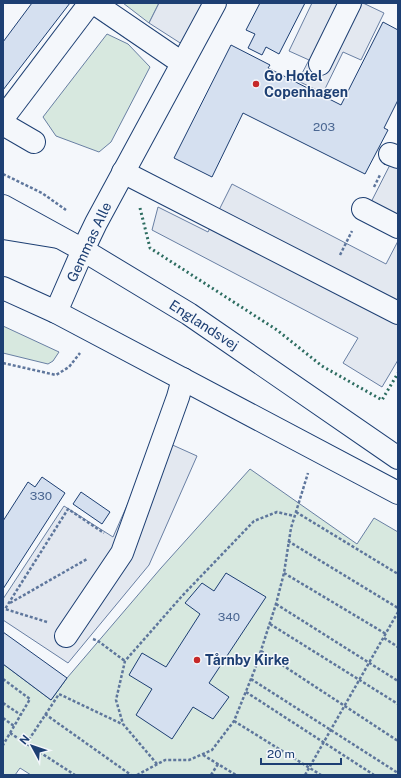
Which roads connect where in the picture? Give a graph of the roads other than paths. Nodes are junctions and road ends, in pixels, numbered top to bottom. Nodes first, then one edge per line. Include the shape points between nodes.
1 (90, 3) edge
2 (94, 3) edge
3 (215, 3) edge
4 (350, 3) edge
5 (182, 63) junction
6 (320, 64) dead end
7 (3, 118) edge
8 (3, 124) edge
9 (34, 142) dead end
10 (123, 172) junction
11 (3, 206) edge
12 (363, 209) dead end
13 (398, 227) edge
14 (3, 228) edge
15 (58, 237) junction
16 (83, 250) junction
17 (3, 288) edge
18 (56, 312) junction
19 (398, 313) edge
20 (183, 379) junction
21 (398, 458) edge
22 (398, 493) edge
23 (68, 633) road end

1 - 7 main road
2 - 5 main road
3 - 5 main road, Gemmas Alle
4 - 6 main road
5 - 10 main road, Gemmas Alle
8 - 9 main road
10 - 16 main road, Gemmas Alle
10 - 19 main road
11 - 15 main road, Englandsvej
12 - 13 main road
14 - 15 main road
15 - 16 main road, Englandsvej
16 - 18 main road, Gemmas Alle
16 - 21 main road, Englandsvej via 189,314
17 - 18 main road
18 - 20 main road
20 - 22 main road
20 - 23 main road via 122,552

